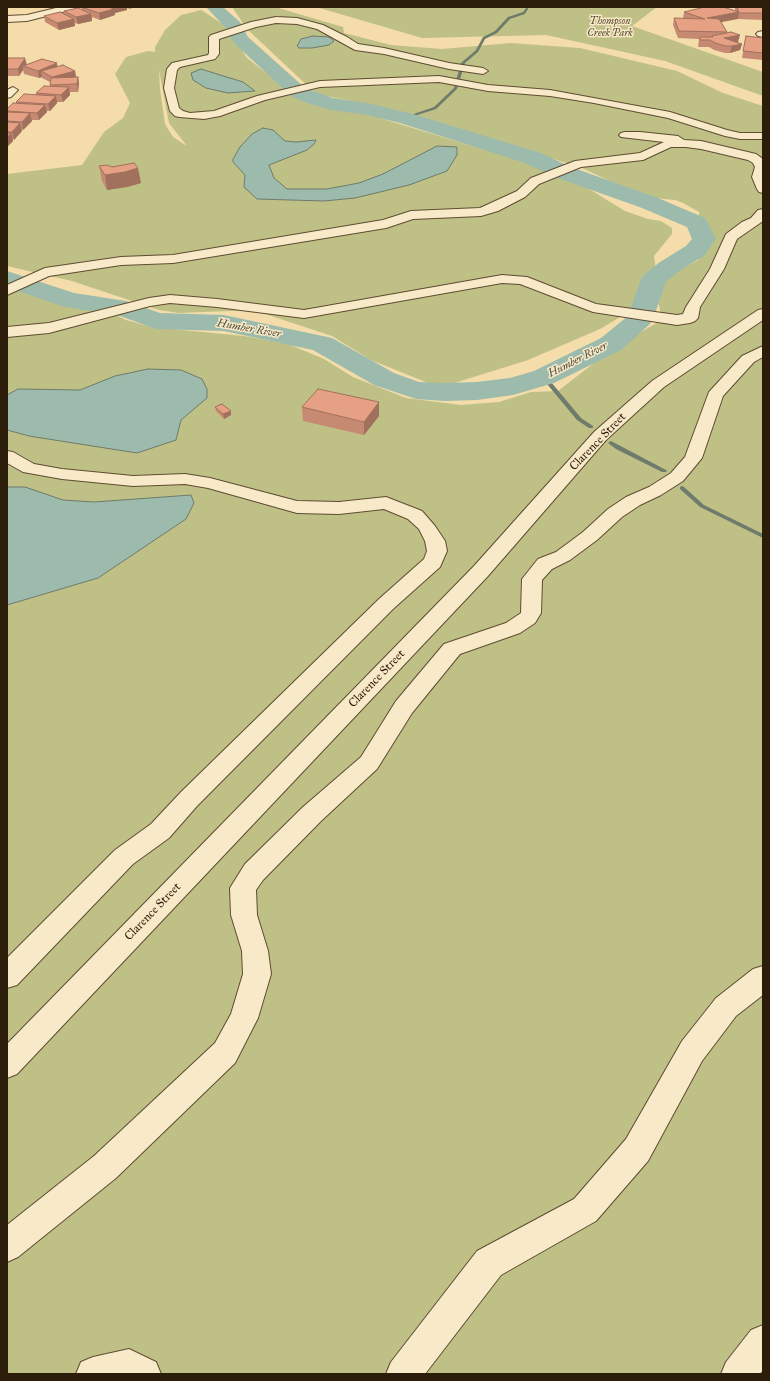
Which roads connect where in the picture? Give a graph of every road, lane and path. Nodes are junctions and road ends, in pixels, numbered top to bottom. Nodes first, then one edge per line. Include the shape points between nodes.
1 (71, 7) edge
2 (43, 14) junction
3 (7, 16) edge
4 (7, 20) edge
5 (483, 71) dead end
6 (656, 103) dead end
7 (677, 118) junction
8 (625, 135) dead end
9 (759, 138) edge
10 (691, 144) junction
11 (761, 160) edge
12 (763, 189) edge
13 (763, 213) edge
14 (7, 291) edge
15 (763, 313) edge
16 (7, 332) edge
17 (763, 351) edge
18 (7, 456) edge
19 (7, 976) edge
20 (763, 978) edge
21 (7, 1064) edge
22 (7, 1246) edge
23 (763, 1342) edge
24 (93, 1374) edge
25 (144, 1374) edge
26 (403, 1374) edge
27 (738, 1374) edge

1 - 2 street
2 - 3 street
2 - 4 street
5 - 7 street via 356,47 329,31 296,21 276,20 219,34 214,38 214,54 176,65 172,69 169,88 174,109 180,114 190,116 216,114 261,98 320,84 423,79 452,80 488,88 550,93 640,108
6 - 7 street via 657,107
7 - 9 street via 725,133
8 - 10 street via 677,140
10 - 11 street via 747,154
10 - 14 street via 669,144 643,156 579,164 536,181 521,194 481,212 412,215 386,224 173,259 121,261 44,272
11 - 12 street via 758,177
13 - 16 street via 756,222 732,237 715,273 693,307 690,318 677,320 593,308 522,280 502,278 304,314 170,299 49,328
15 - 21 street, Clarence Street via 658,384 600,436 481,571
17 - 22 street via 748,359 715,395 693,458 677,477 633,501 563,556 544,564 532,579 531,613 528,618 513,628 452,649 404,707 369,763 312,814 254,872 243,888 244,915 255,951 257,974 244,1018 225,1053 104,1167
18 - 19 street via 28,468 62,474 133,481 185,479 210,482 298,508 339,508 386,503 416,515 435,541 437,551 433,562 422,573 386,604 160,830 124,857
20 - 26 street via 726,1007 692,1051 637,1150 585,1210 489,1263
23 - 27 street
24 - 25 street via 128,1366

